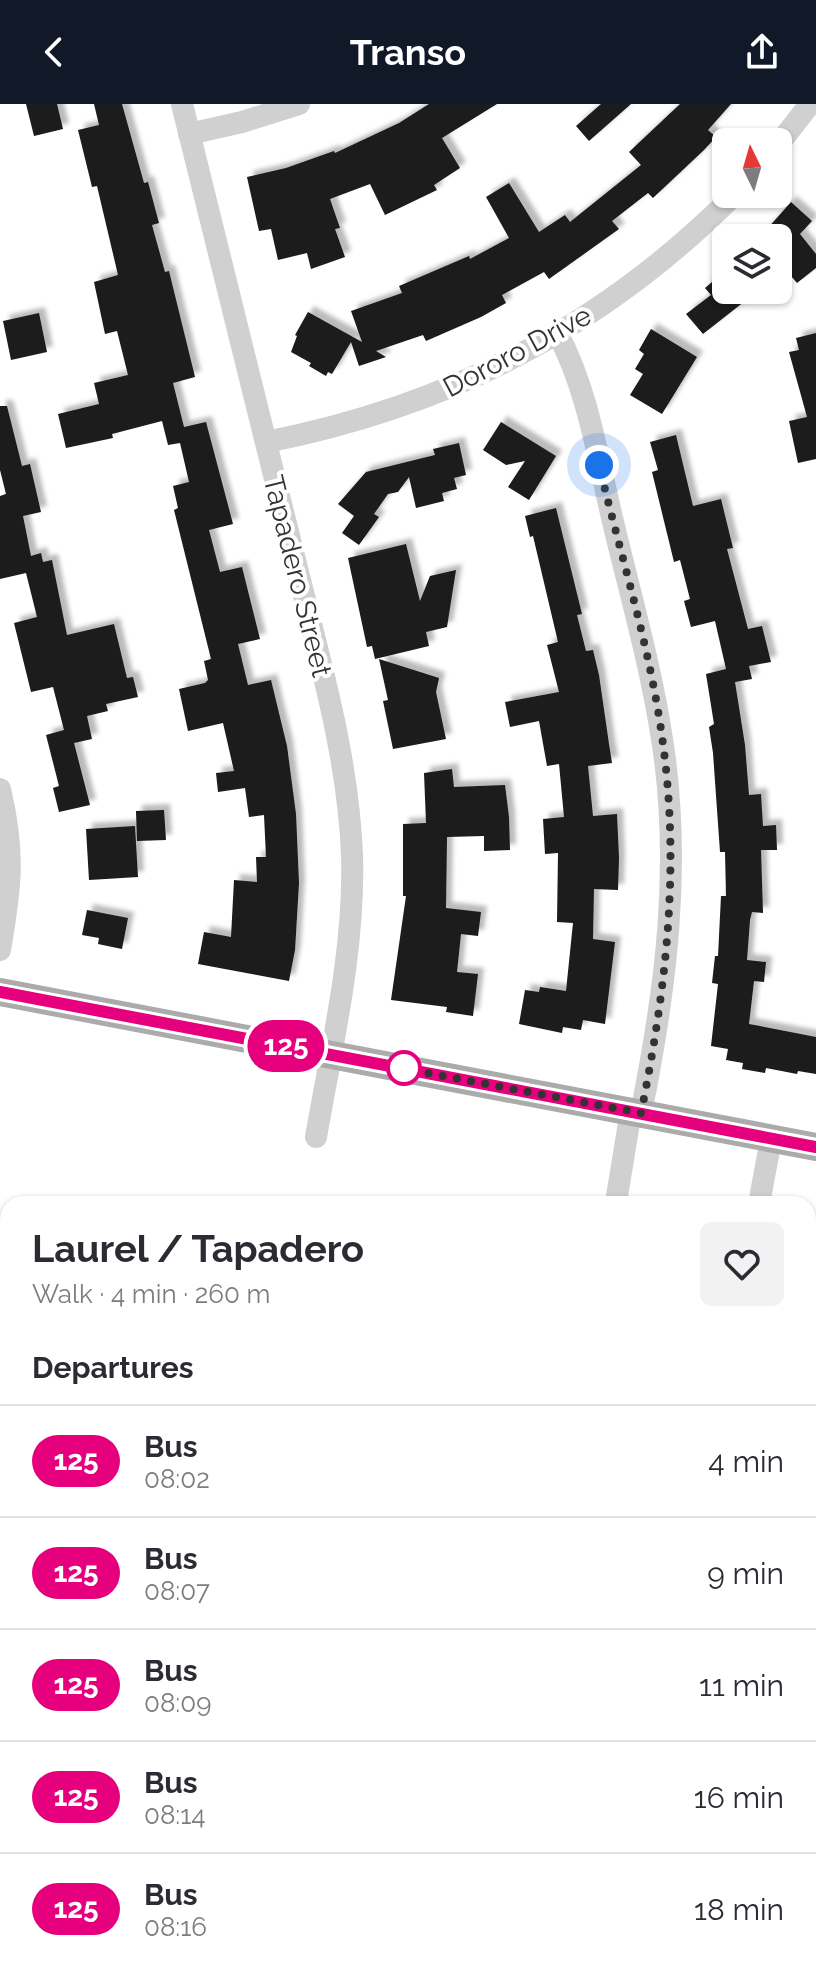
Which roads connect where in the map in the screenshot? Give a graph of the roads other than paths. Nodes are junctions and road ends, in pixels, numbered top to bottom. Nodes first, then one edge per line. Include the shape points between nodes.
1 (182, 104) edge
2 (299, 104) edge
3 (811, 109) edge
4 (792, 130) edge
5 (189, 134) junction
6 (721, 208) edge
7 (558, 334) junction
8 (266, 442) junction
9 (0, 789) edge
10 (6, 869) edge
11 (0, 950) edge
12 (0, 992) edge
13 (330, 1054) junction
14 (636, 1112) junction
15 (316, 1137) dead end
16 (771, 1139) junction
17 (816, 1147) edge
18 (617, 1196) dead end
19 (760, 1196) edge

1 - 5 street, Tapadero Street
2 - 5 street
3 - 4 street
5 - 8 street, Tapadero Street
6 - 7 street, Dororo Drive via 635,283
7 - 8 street, Dororo Drive via 433,396 333,428
7 - 14 street via 579,383 651,680 666,770 669,941 659,1020
8 - 13 street, Tapadero Street via 340,752 348,808 351,906
9 - 10 street via 10,837
10 - 11 street
12 - 13 main road
13 - 14 main road
13 - 15 street, Tapadero Street
14 - 16 main road
14 - 18 street
16 - 17 main road
16 - 19 street

